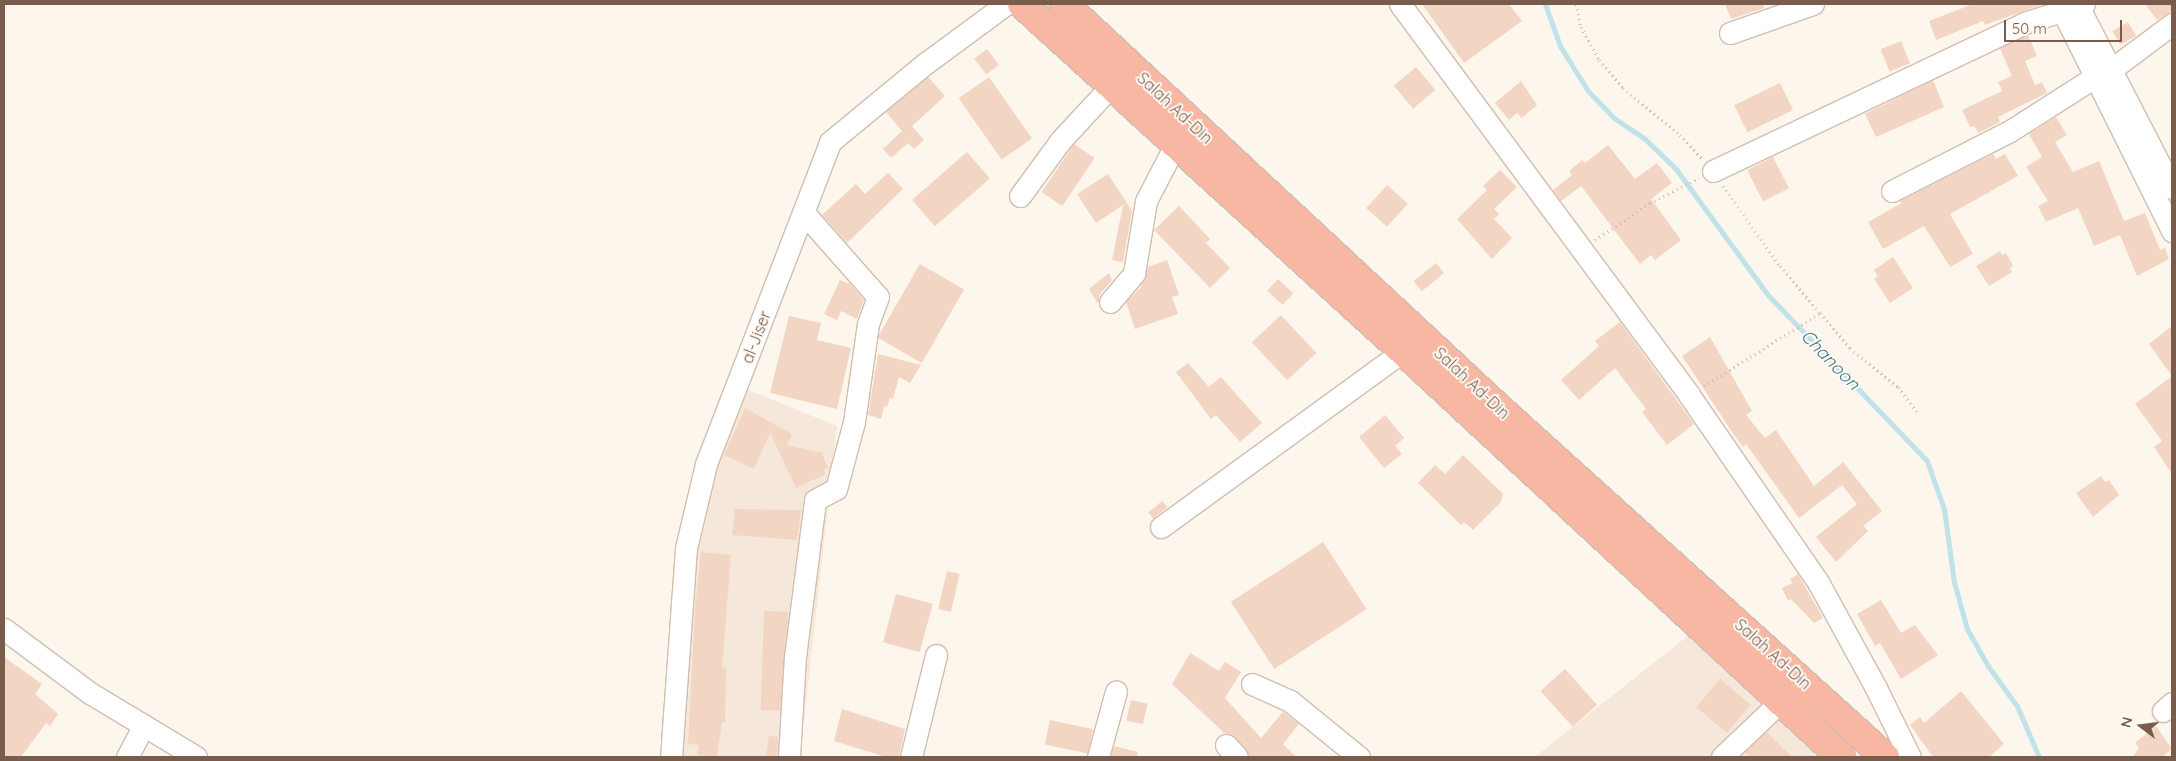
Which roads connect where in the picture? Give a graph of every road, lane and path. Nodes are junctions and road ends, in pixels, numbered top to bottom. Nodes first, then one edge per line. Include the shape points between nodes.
1 (1006, 4) edge
2 (1022, 4) edge
3 (1064, 4) edge
4 (1400, 4) edge
5 (1576, 4) edge
6 (1813, 4) edge
7 (2072, 5) edge
8 (2172, 24) edge
9 (1730, 33) dead end
10 (2104, 75) junction
11 (1111, 86) junction
12 (1175, 145) junction
13 (1712, 171) junction
14 (2172, 188) edge
15 (1892, 191) dead end
16 (1020, 196) dead end
17 (804, 213) junction
18 (2172, 231) edge
19 (1582, 249) junction
20 (1110, 302) dead end
21 (1820, 313) junction
22 (1403, 351) junction
23 (1689, 395) junction
24 (1918, 414) dead end
25 (1161, 527) dead end
26 (4, 629) edge
27 (936, 655) dead end
28 (1252, 684) dead end
29 (1116, 691) dead end
30 (1780, 702) junction
31 (144, 725) junction
32 (127, 757) edge
33 (196, 757) edge
34 (671, 757) edge
35 (789, 757) edge
36 (911, 757) edge
37 (1098, 757) edge
38 (1359, 757) edge
39 (1722, 757) edge
40 (1841, 757) edge
41 (1885, 757) edge
42 (1910, 757) edge

1 - 17 street, al-Jiser via 926,63 830,142
2 - 11 highway, Salah Ad-Din
3 - 41 highway, Salah Ad-Din via 1502,411
4 - 19 street
5 - 13 path via 1581,28 1599,60 1624,88 1680,135
6 - 9 street
7 - 10 street
7 - 13 street via 2024,23
8 - 10 street
10 - 14 street via 2156,153
10 - 15 street via 2090,80 2010,131
10 - 18 street
11 - 12 highway, Salah Ad-Din
11 - 16 street via 1061,140
12 - 20 street via 1146,201 1134,273
12 - 22 highway, Salah Ad-Din
13 - 19 path via 1650,203
13 - 21 path via 1780,266
17 - 34 street, al-Jiser via 706,464 686,548
17 - 35 street via 878,297 868,324 854,422 836,489 815,500 795,657
19 - 23 street
21 - 23 path
21 - 24 path via 1850,348 1898,387
22 - 25 street
22 - 30 highway, Salah Ad-Din
23 - 42 street via 1818,582
26 - 31 street via 90,693
27 - 36 street
28 - 38 street via 1290,701
29 - 37 street
30 - 39 street
30 - 40 highway, Salah Ad-Din
31 - 32 street
31 - 33 street

